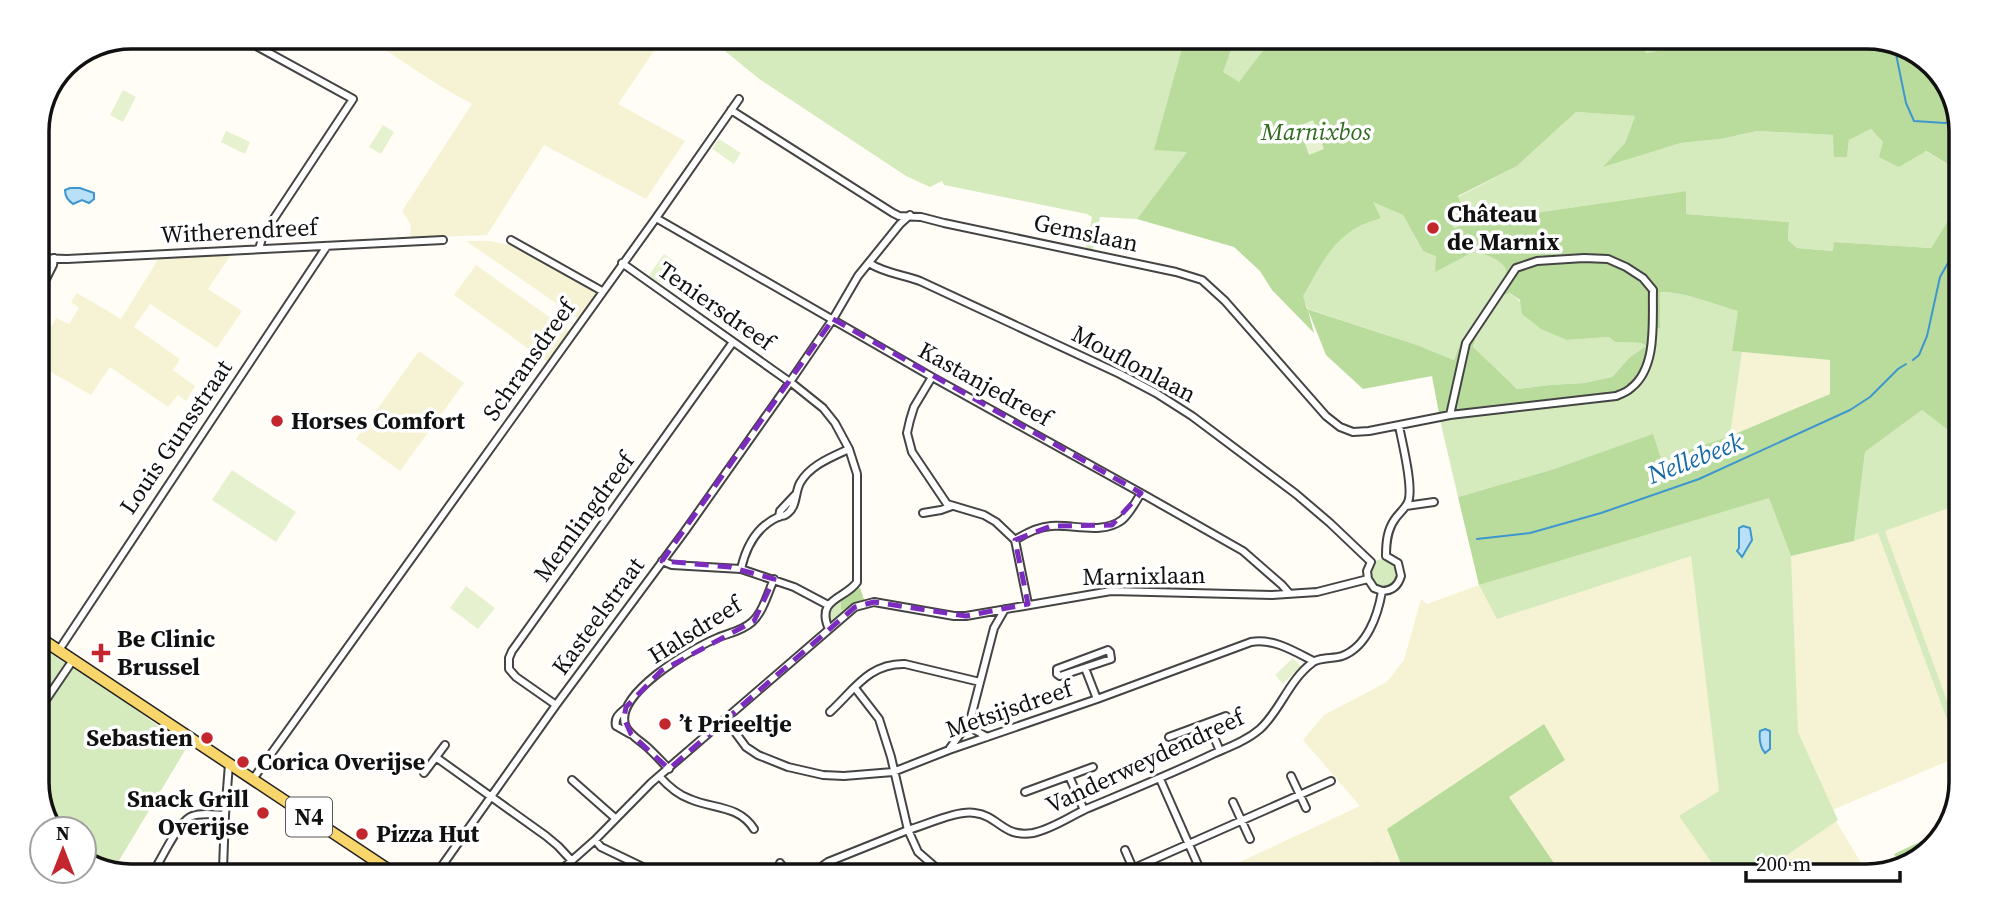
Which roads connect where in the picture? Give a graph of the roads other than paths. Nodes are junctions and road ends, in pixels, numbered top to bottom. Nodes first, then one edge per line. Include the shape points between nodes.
1 (262, 49) edge
2 (739, 99) dead end
3 (731, 110) junction
4 (910, 215) junction
5 (656, 218) junction
6 (443, 240) dead end
7 (510, 240) dead end
8 (327, 246) junction
9 (259, 249) junction
10 (49, 258) edge
11 (54, 258) junction
12 (622, 263) junction
13 (869, 263) junction
14 (49, 273) edge
15 (602, 291) junction
16 (833, 319) junction
17 (733, 342) junction
18 (932, 377) junction
19 (790, 382) junction
20 (1450, 415) junction
21 (1399, 426) junction
22 (849, 449) junction
23 (1141, 493) junction
24 (1434, 502) dead end
25 (952, 506) junction
26 (1406, 506) junction
27 (923, 513) dead end
28 (1015, 540) junction
29 (1386, 556) junction
30 (663, 561) junction
31 (1371, 562) junction
32 (741, 569) junction
33 (774, 579) junction
34 (1367, 579) junction
35 (1382, 591) junction
36 (1289, 593) junction
37 (1028, 604) junction
38 (828, 605) junction
39 (1005, 609) junction
40 (987, 612) junction
41 (994, 628) junction
42 (829, 629) junction
43 (49, 644) edge
44 (58, 650) junction
45 (73, 660) junction
46 (1313, 661) junction
47 (1085, 668) junction
48 (980, 682) junction
49 (855, 688) junction
50 (49, 695) edge
51 (1097, 699) junction
52 (556, 705) junction
53 (830, 712) dead end
54 (1226, 716) dead end
55 (726, 720) junction
56 (970, 721) junction
57 (1208, 723) junction
58 (987, 737) junction
59 (1169, 737) dead end
60 (445, 744) dead end
61 (949, 750) junction
62 (1220, 751) junction
63 (437, 758) junction
64 (229, 764) junction
65 (1093, 766) dead end
66 (668, 769) junction
67 (893, 772) junction
68 (424, 773) dead end
69 (660, 776) junction
70 (1069, 776) junction
71 (1291, 776) dead end
72 (253, 779) junction
73 (1160, 779) junction
74 (572, 780) dead end
75 (1331, 780) dead end
76 (1025, 792) dead end
77 (1300, 794) junction
78 (490, 798) junction
79 (1233, 802) dead end
80 (1306, 808) dead end
81 (1084, 810) junction
82 (225, 816) junction
83 (615, 818) junction
84 (1241, 820) junction
85 (754, 828) dead end
86 (908, 830) junction
87 (1250, 839) dead end
88 (595, 841) junction
89 (1189, 844) junction
90 (1125, 850) dead end
91 (572, 861) junction
92 (158, 864) edge
93 (223, 864) edge
94 (380, 864) edge
95 (443, 864) edge
96 (568, 864) edge
97 (636, 864) edge
98 (826, 864) edge
99 (932, 864) edge
100 (1131, 864) edge
101 (1148, 864) edge
102 (1198, 864) edge

1 - 9 street via 353,99 262,235
2 - 3 street, Schransdreef
3 - 4 street, Gemslaan via 893,213
3 - 5 street, Schransdreef
4 - 13 street, Kasteelstraat
4 - 21 street, Gemslaan via 1202,281 1340,427 1353,432
5 - 12 street, Schransdreef
5 - 16 street, Kastanjedreef
6 - 8 street, Witherendreef
7 - 15 street
8 - 9 street, Witherendreef
8 - 44 street, Louis Gunsstraat
9 - 11 street, Witherendreef
10 - 11 street, Witherendreef
11 - 14 street
12 - 15 street, Schransdreef
12 - 17 street, Teniersdreef
13 - 16 street, Kasteelstraat
13 - 31 street, Mouflonlaan via 920,281 1156,393 1296,494
15 - 72 street, Schransdreef
16 - 18 street, Kastanjedreef
16 - 19 street, Kasteelstraat
17 - 19 street, Teniersdreef
17 - 52 street, Memlingdreef via 512,651 509,669
18 - 23 street, Kastanjedreef
18 - 25 street via 914,407 907,433 912,452
19 - 22 street, Teniersdreef via 823,408
19 - 30 street, Kasteelstraat
20 - 20 street, Gemslaan via 1602,399 1631,389 1650,354 1653,290 1634,273 1608,260 1537,261 1516,268 1466,342
20 - 21 street, Gemslaan
21 - 26 street via 1410,486
22 - 32 street via 807,472 779,517 755,534
22 - 38 street, Teniersdreef via 857,474 857,582
23 - 28 street via 1122,520 1112,525 1038,528
23 - 36 street, Kastanjedreef via 1242,551
24 - 26 street
25 - 27 street
25 - 28 street via 984,515
26 - 29 street via 1388,532
28 - 37 street
29 - 31 street
29 - 35 street via 1398,563 1401,576 1396,586
30 - 32 street
30 - 52 street, Kasteelstraat
31 - 34 street
32 - 33 street
33 - 38 street
33 - 66 street, Halsdreef via 754,621 661,671 626,708 626,727
34 - 35 street
34 - 36 street, Marnixlaan via 1317,592
35 - 46 street via 1372,624 1358,646 1343,656
36 - 37 street, Marnixlaan via 1111,591
37 - 39 street, Marnixlaan
38 - 42 street via 825,621
39 - 40 street, Marnixlaan
39 - 41 street
40 - 41 street
40 - 42 street, Marnixlaan via 954,616 874,601 855,607
41 - 48 street
42 - 55 street, Marnixlaan
43 - 44 main road, N4
44 - 45 main road, N4
45 - 50 street
45 - 64 main road, N4
46 - 51 street, Metsijsdreef via 1280,646 1251,642
46 - 62 street, Vanderweydendreef via 1267,722 1247,739
47 - 47 street via 1111,659 1110,652 1056,671 1060,676
47 - 51 street
48 - 49 street via 892,663 872,671
48 - 56 street
49 - 53 street
49 - 67 street via 879,719
51 - 58 street, Metsijsdreef
52 - 78 street, Kasteelstraat
54 - 57 street
55 - 66 street, Marnixlaan
55 - 67 street, Metsijsdreef via 746,747 788,767 823,775
56 - 58 street
56 - 61 street
57 - 59 street
57 - 62 street
58 - 61 street, Metsijsdreef
60 - 63 street
61 - 67 street, Metsijsdreef
62 - 73 street, Vanderweydendreef
63 - 68 street
63 - 78 street
64 - 72 main road, N4
64 - 82 street
65 - 70 street
66 - 69 street, Marnixlaan
67 - 86 street
69 - 83 street, Marnixlaan
69 - 85 street via 675,791 747,818
70 - 76 street
70 - 81 street
71 - 77 street
72 - 94 main road, N4
73 - 81 street, Vanderweydendreef
73 - 89 street
74 - 83 street
75 - 77 street
77 - 80 street
77 - 84 street
78 - 91 street via 552,841
78 - 95 street, Kasteelstraat
79 - 84 street
81 - 86 street, Vanderweydendreef via 1030,833 1013,833 991,819 964,812
82 - 92 street via 190,817
82 - 93 street
83 - 88 street, Marnixlaan
84 - 87 street
84 - 89 street
86 - 98 street, Vanderweydendreef
86 - 99 street via 918,852
88 - 91 street, Marnixlaan
88 - 97 street
89 - 101 street
89 - 102 street
90 - 100 street
91 - 96 street, Marnixlaan

